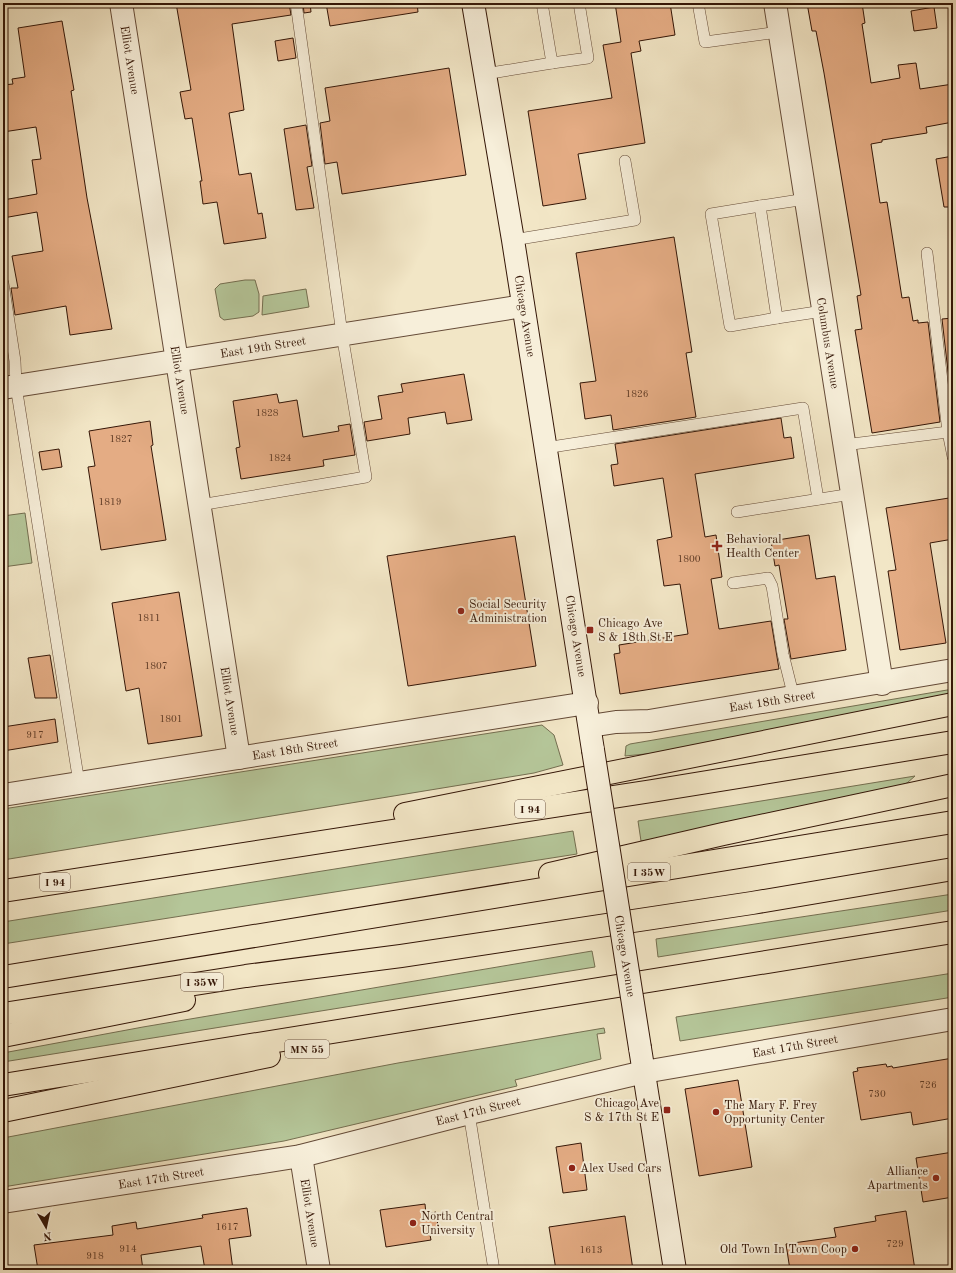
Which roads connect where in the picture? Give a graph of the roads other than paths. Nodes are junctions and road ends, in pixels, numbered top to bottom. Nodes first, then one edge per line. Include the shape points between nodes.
1 (121, 3) edge
2 (296, 3) edge
3 (473, 3) edge
4 (542, 3) edge
5 (579, 3) edge
6 (698, 3) edge
7 (775, 3) edge
8 (780, 32) junction
9 (552, 63) junction
10 (485, 74) junction
11 (625, 161) dead end
12 (806, 199) junction
13 (760, 206) junction
14 (513, 240) junction
15 (927, 253) dead end
16 (3, 283) edge
17 (523, 306) junction
18 (824, 312) junction
19 (777, 318) junction
20 (342, 334) junction
21 (177, 360) junction
22 (9, 387) edge
23 (948, 432) junction
24 (844, 445) junction
25 (545, 448) junction
26 (953, 457) edge
27 (852, 494) junction
28 (818, 499) junction
29 (200, 506) junction
30 (737, 512) dead end
31 (733, 583) dead end
32 (953, 670) edge
33 (882, 684) junction
34 (794, 698) junction
35 (587, 703) junction
36 (953, 704) edge
37 (590, 726) junction
38 (953, 742) edge
39 (239, 758) junction
40 (79, 783) junction
41 (953, 785) edge
42 (3, 795) edge
43 (953, 822) edge
44 (953, 869) edge
45 (107, 874) junction
46 (3, 891) edge
47 (345, 922) junction
48 (953, 932) edge
49 (401, 956) junction
50 (3, 977) edge
51 (611, 987) junction
52 (3, 1014) edge
53 (953, 1019) edge
54 (3, 1036) edge
55 (644, 1072) junction
56 (3, 1085) edge
57 (3, 1111) edge
58 (469, 1113) junction
59 (301, 1156) junction
60 (3, 1202) edge
61 (318, 1270) edge
62 (494, 1270) edge
63 (675, 1270) edge

1 - 21 street, Elliot Avenue
2 - 20 lane
3 - 10 street, Chicago Avenue
4 - 9 lane
5 - 9 lane via 588,58
6 - 8 lane via 705,42
7 - 8 street, Columbus Avenue
8 - 12 street, Columbus Avenue
9 - 10 lane
10 - 14 street, Chicago Avenue
11 - 14 lane via 635,220
12 - 13 lane
12 - 18 street, Columbus Avenue
13 - 19 lane
13 - 19 lane via 712,214 730,326
14 - 17 street, Chicago Avenue
15 - 23 lane
16 - 22 lane via 15,361
17 - 20 street, East 19th Street
17 - 25 street, Chicago Avenue
18 - 19 lane
18 - 24 street, Columbus Avenue
20 - 21 street, East 19th Street
20 - 29 lane via 366,476
21 - 22 street, East 19th Street
21 - 29 street, Elliot Avenue
22 - 40 lane
23 - 24 lane
23 - 26 lane
24 - 27 street, Columbus Avenue
25 - 28 lane via 803,408
25 - 35 street, Chicago Avenue
27 - 28 lane
27 - 33 street, Columbus Avenue
28 - 30 lane
29 - 39 street, Elliot Avenue
31 - 34 lane via 768,578 772,586 783,654
32 - 33 street, East 18th Street
33 - 34 street, East 18th Street
34 - 37 street, East 18th Street via 649,721
35 - 37 street, Chicago Avenue
35 - 39 street, East 18th Street
36 - 45 highway
37 - 55 street, Chicago Avenue, bridge
38 - 45 highway, I 94
39 - 40 street, East 18th Street
40 - 42 street, East 18th Street
41 - 47 highway via 723,834
43 - 47 highway, I 35W
44 - 49 highway, I 35W via 752,903
45 - 46 highway, I 94
47 - 50 highway, I 35W
48 - 51 highway
49 - 52 highway, I 35W via 246,976
49 - 54 highway
51 - 56 highway
51 - 57 highway, MN 55
53 - 55 street, East 17th Street
55 - 58 street, East 17th Street
55 - 63 street, Chicago Avenue
58 - 59 street, East 17th Street
58 - 62 lane
59 - 60 street, East 17th Street
59 - 61 street, Elliot Avenue

